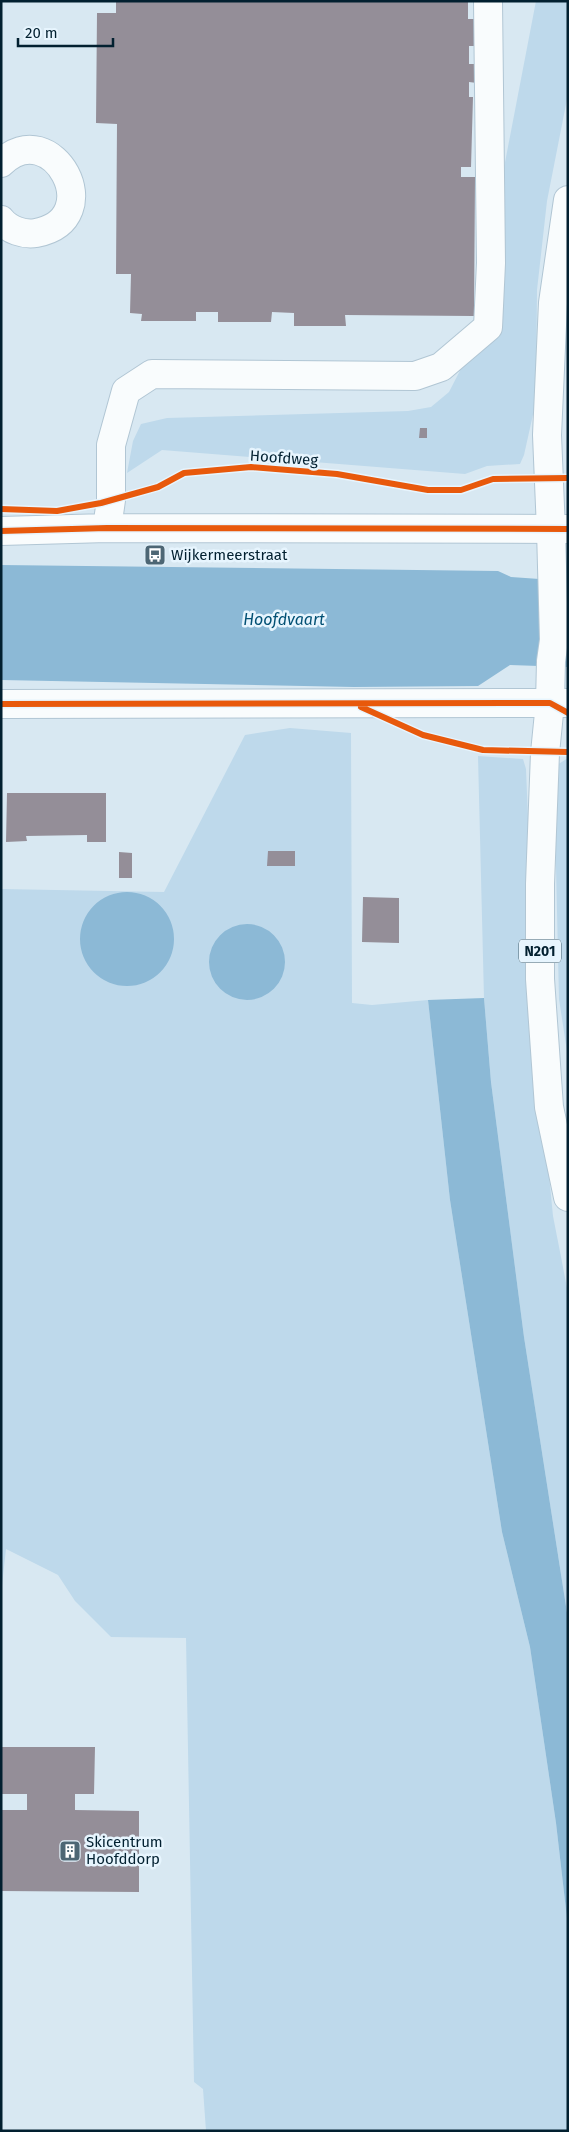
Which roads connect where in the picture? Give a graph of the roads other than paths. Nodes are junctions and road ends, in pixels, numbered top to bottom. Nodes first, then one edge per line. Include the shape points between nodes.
1 (488, 1) edge
2 (2, 160) edge
3 (568, 200) edge
4 (1, 220) edge
5 (107, 528) junction
6 (560, 530) edge
7 (1, 531) edge
8 (559, 703) edge
9 (1, 704) edge
10 (568, 1197) edge

1 - 5 main road via 491,263 488,327 442,367 415,376 152,374 126,391 111,445 111,500
2 - 4 main road via 26,151 46,154 62,165 72,190 65,215 44,231 30,234 17,231
3 - 6 main road via 553,303 547,435
5 - 6 main road
5 - 7 main road
6 - 8 main road via 552,564 554,640 551,661
8 - 9 main road
8 - 10 main road, N201 via 545,753 540,979 549,1107

